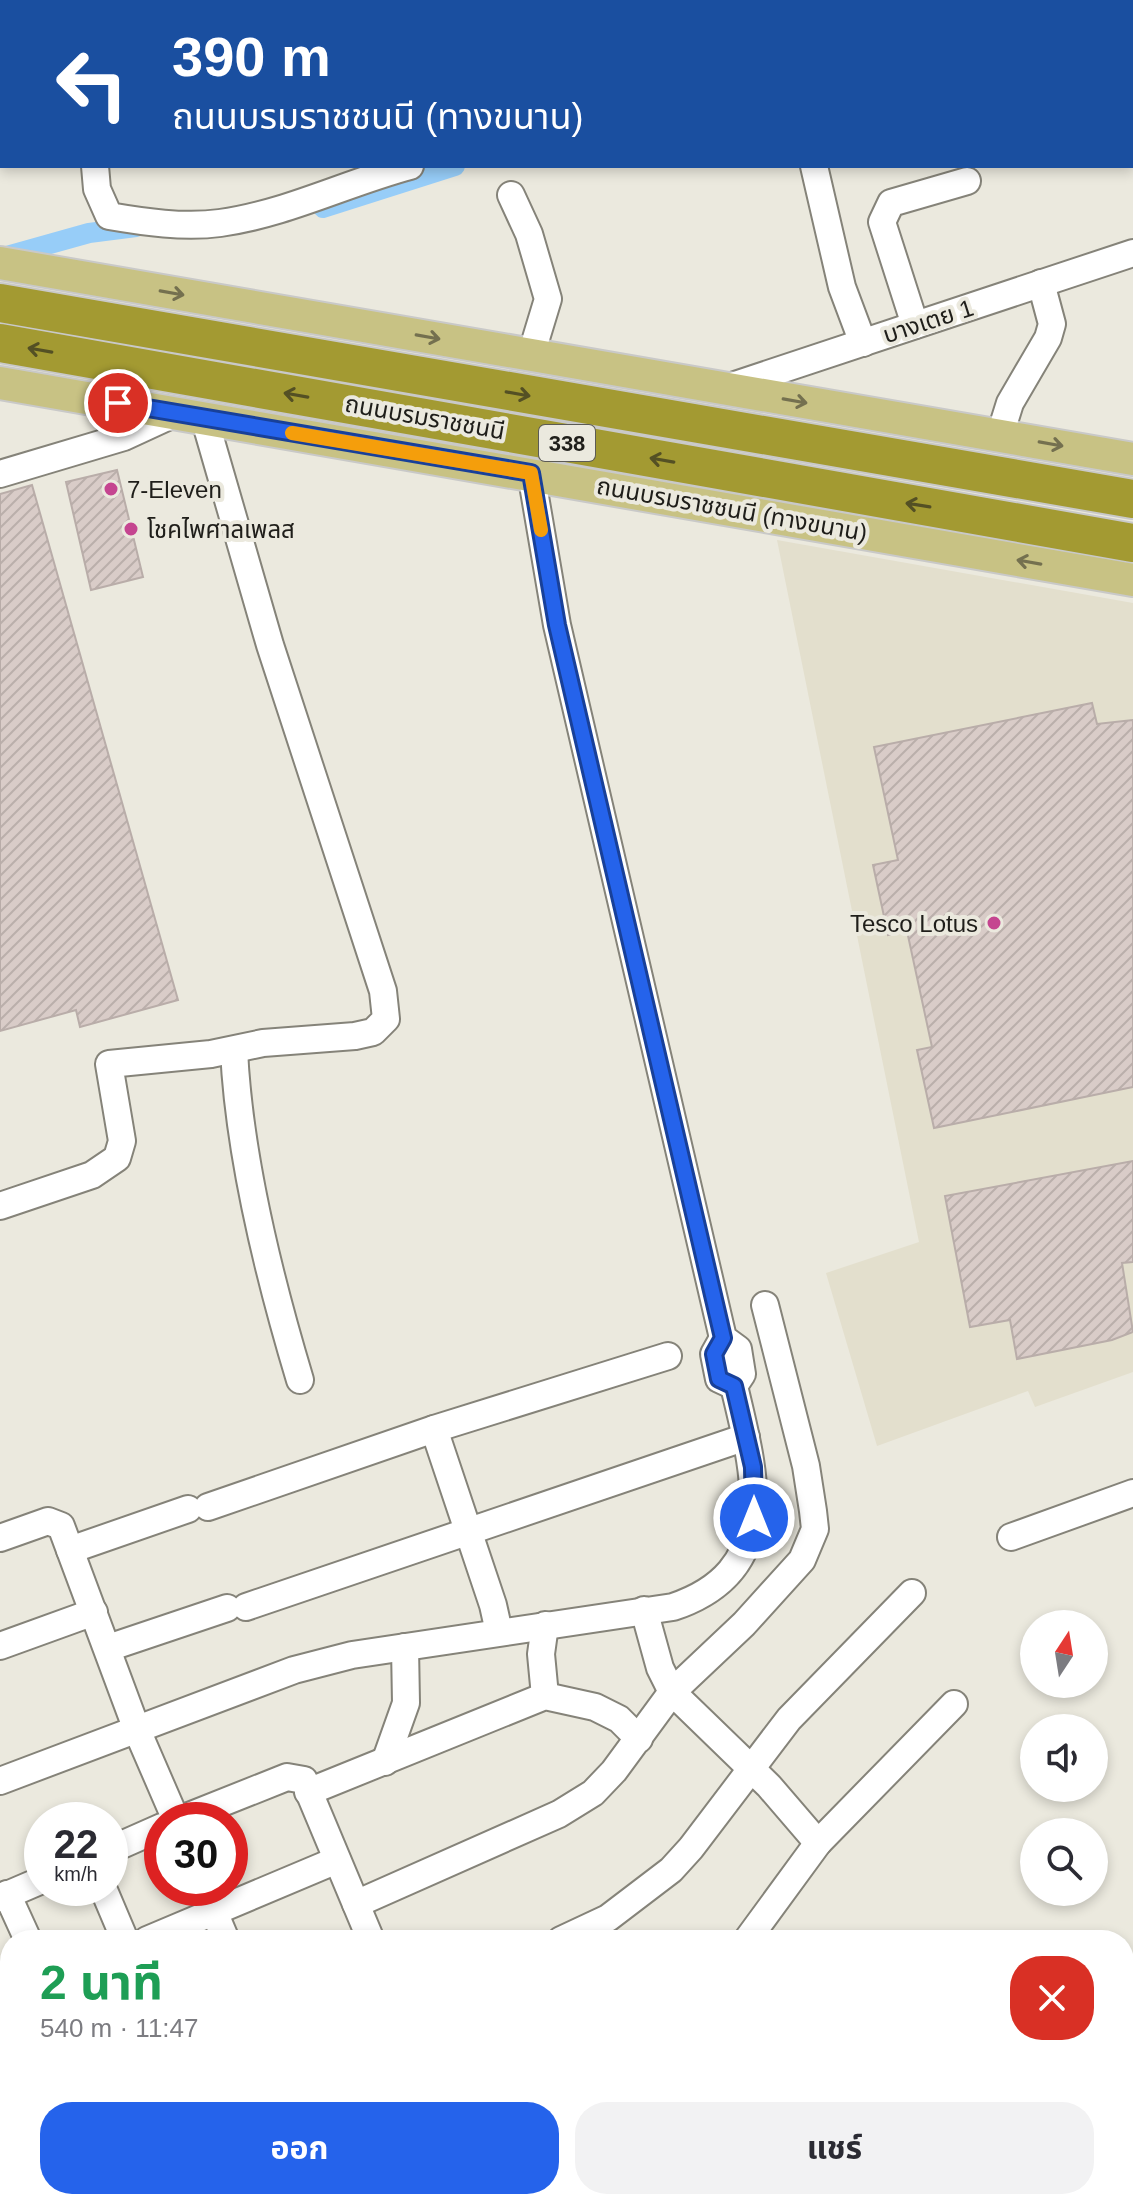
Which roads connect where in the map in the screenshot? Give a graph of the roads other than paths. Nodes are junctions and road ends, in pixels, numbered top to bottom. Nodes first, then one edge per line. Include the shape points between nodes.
1 (95, 168) edge
2 (404, 168) edge
3 (814, 168) edge
4 (967, 181) dead end
5 (511, 195) dead end
6 (1133, 253) edge
7 (0, 263) edge
8 (1041, 283) junction
9 (0, 303) edge
10 (915, 325) junction
11 (0, 343) edge
12 (863, 343) junction
13 (531, 355) junction
14 (0, 383) edge
15 (723, 389) junction
16 (190, 415) junction
17 (1000, 435) junction
18 (1133, 459) edge
19 (945, 465) junction
20 (531, 473) junction
21 (0, 474) edge
22 (1133, 476) edge
23 (1133, 499) edge
24 (967, 513) junction
25 (1133, 543) edge
26 (1133, 566) edge
27 (1133, 580) edge
28 (234, 1050) junction
29 (0, 1206) edge
30 (765, 1305) dead end
31 (668, 1356) dead end
32 (300, 1380) dead end
33 (434, 1429) junction
34 (746, 1437) junction
35 (1133, 1493) edge
36 (469, 1533) junction
37 (1011, 1537) dead end
38 (0, 1538) edge
39 (70, 1550) junction
40 (912, 1593) dead end
41 (644, 1610) junction
42 (94, 1612) junction
43 (545, 1625) junction
44 (499, 1632) junction
45 (0, 1646) edge
46 (405, 1647) junction
47 (108, 1648) junction
48 (672, 1692) junction
49 (545, 1696) junction
50 (954, 1704) dead end
51 (137, 1730) junction
52 (639, 1739) junction
53 (385, 1762) junction
54 (750, 1768) junction
55 (0, 1781) edge
56 (308, 1792) junction
57 (169, 1802) edge
58 (223, 1802) edge
59 (818, 1843) junction
60 (337, 1860) junction
61 (24, 1888) edge
62 (248, 1888) edge
63 (4, 1896) edge
64 (356, 1904) junction
65 (111, 1906) edge
66 (199, 1906) edge
67 (211, 1906) edge
68 (23, 1930) edge
69 (121, 1930) edge
70 (162, 1930) edge
71 (222, 1930) edge
72 (367, 1930) edge
73 (582, 1930) edge
74 (754, 1930) edge

1 - 2 street via 97,189 109,216 203,224 263,215
3 - 12 street via 842,287
4 - 10 street via 891,203 885,211 882,222
5 - 13 street via 534,247 548,299
6 - 8 street, บางเตย 1
7 -> 13 main road
8 - 10 street, บางเตย 1
8 - 17 street via 1052,324 1010,403
9 -> 19 highway, ถนนบรมราชชนนี / 338
10 - 12 street, บางเตย 1
24 -> 11 highway, ถนนบรมราชชนนี / 338
12 - 15 street, บางเตย 1
13 - 15 main road
14 - 16 main road, ถนนบรมราชชนนี (ทางขนาน) / 338
15 -> 17 main road
16 - 20 main road, ถนนบรมราชชนนี (ทางขนาน) / 338
16 - 21 street
16 - 28 street via 270,645 387,1013 382,1027 373,1032
17 -> 18 main road
19 - 22 highway
19 - 23 highway, ถนนบรมราชชนนี / 338
27 -> 20 main road, ถนนบรมราชชนนี (ทางขนาน) / 338
20 - 34 street via 557,625 723,1338 714,1354 719,1379 734,1386
24 - 25 highway, ถนนบรมราชชนนี / 338
24 - 26 highway
28 - 29 street via 109,1064 122,1141 117,1158 92,1175
28 - 32 street via 264,1246
30 - 48 street via 806,1466 815,1529 802,1560
31 - 33 street
33 - 36 street
33 - 39 street
34 - 36 street
34 - 41 street via 753,1467 754,1518 736,1564 720,1585 701,1597
35 - 37 street
36 - 44 street
36 - 47 street
38 - 39 street via 55,1521
39 - 42 street
40 - 54 street via 789,1719
41 - 43 street
41 - 48 street
42 - 45 street
42 - 47 street
43 - 44 street
43 - 49 street
44 - 46 street
46 - 51 street via 294,1670
46 - 53 street via 406,1703
47 - 51 street
48 - 52 street
48 - 54 street
49 - 52 street via 595,1707 619,1719
49 - 53 street
50 - 59 street
51 - 55 street
51 - 57 street
52 - 64 street via 593,1793 559,1814
53 - 56 street
54 - 59 street
54 - 73 street via 691,1848 648,1891
56 - 58 street via 304,1780 287,1777
56 - 60 street
59 - 74 street
60 - 62 street
60 - 64 street
61 - 63 street
63 - 68 street
64 - 72 street
65 - 69 street
66 - 70 street
67 - 71 street

